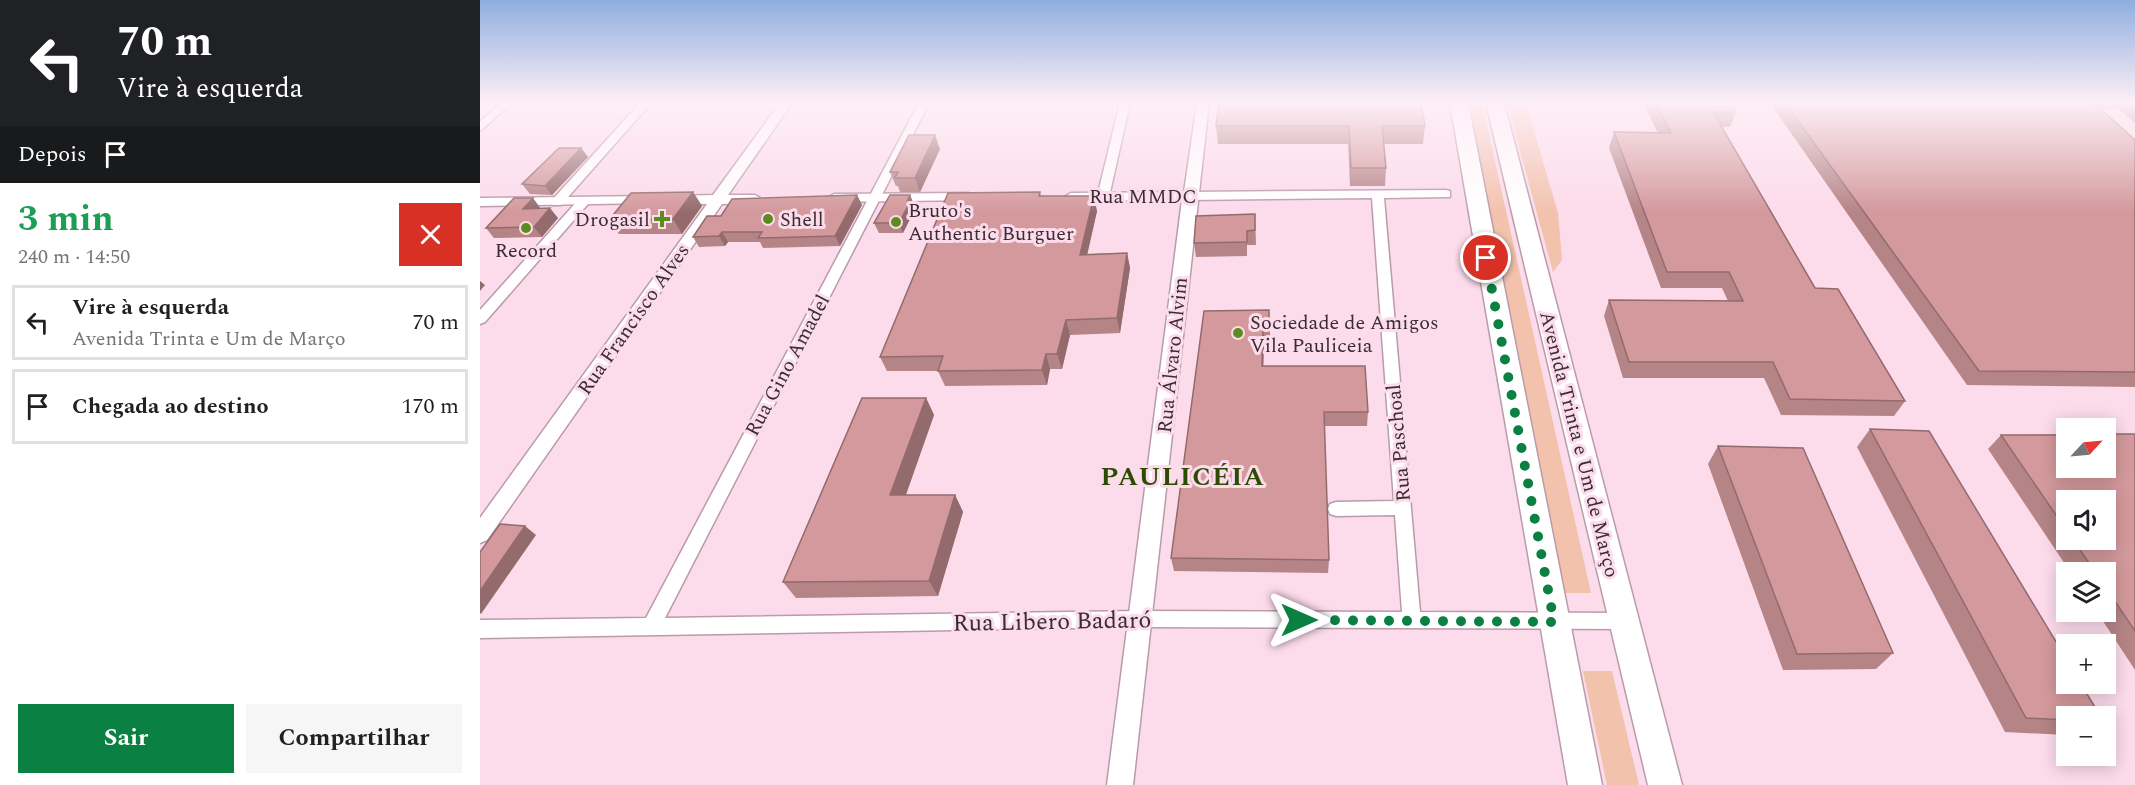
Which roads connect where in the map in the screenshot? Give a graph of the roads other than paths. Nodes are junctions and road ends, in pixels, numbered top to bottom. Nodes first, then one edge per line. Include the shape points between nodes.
1 (613, 140) edge
2 (760, 140) edge
3 (905, 140) edge
4 (1116, 140) edge
5 (1197, 140) edge
6 (1466, 140) edge
7 (1504, 140) edge
8 (1446, 194) dead end
9 (1378, 195) junction
10 (1189, 196) junction
11 (989, 197) edge
12 (1058, 197) edge
13 (1103, 197) junction
14 (819, 198) edge
15 (874, 198) junction
16 (718, 199) junction
17 (774, 199) edge
18 (584, 201) junction
19 (480, 202) edge
20 (557, 202) junction
21 (480, 319) edge
22 (1404, 508) junction
23 (1336, 509) dead end
24 (480, 534) edge
25 (1142, 619) junction
26 (1412, 620) junction
27 (1624, 621) junction
28 (1554, 622) junction
29 (651, 627) junction
30 (480, 629) edge
31 (1120, 785) edge
32 (1585, 785) edge
33 (1665, 785) edge

1 - 20 street
2 - 16 street, Rua Francisco Alves
3 - 15 street, Rua Gino Amadel
4 - 13 street
5 - 10 street, Rua Álvaro Alvim
6 - 28 main road
7 - 27 main road, Avenida Trinta e Um de Março
8 - 9 street, Rua MMDC
9 - 10 street, Rua MMDC
9 - 22 street, Rua Paschoal
10 - 13 street, Rua MMDC
10 - 25 street, Rua Álvaro Alvim
11 - 15 street
12 - 13 street, Rua MMDC
14 - 15 street
15 - 29 street, Rua Gino Amadel
16 - 17 street
16 - 18 street
16 - 24 street, Rua Francisco Alves
18 - 20 street
18 - 21 street
19 - 20 street
22 - 23 street
22 - 26 street, Rua Paschoal
25 - 26 street, Rua Libero Badaró
25 - 29 street, Rua Libero Badaró
25 - 31 street, Rua Álvaro Alvim
26 - 28 street, Rua Libero Badaró
27 - 28 street, Rua Libero Badaró
27 - 33 main road, Avenida Trinta e Um de Março
28 - 32 main road
29 - 30 street, Rua Libero Badaró

